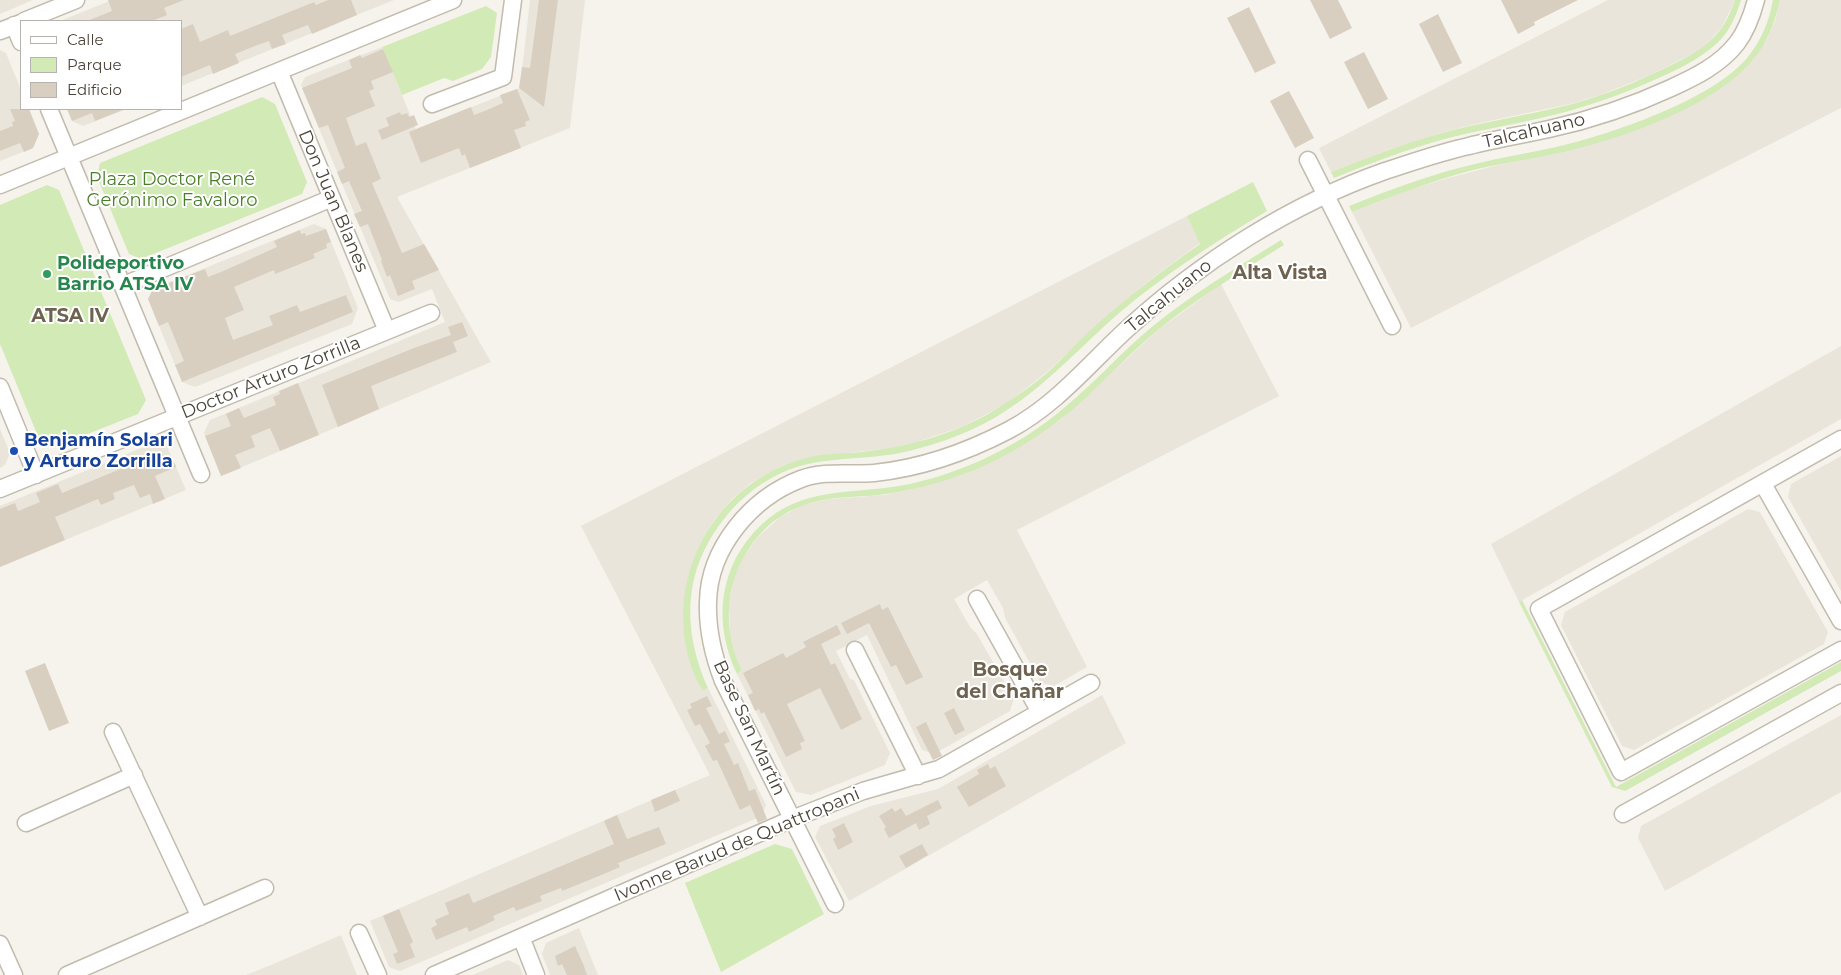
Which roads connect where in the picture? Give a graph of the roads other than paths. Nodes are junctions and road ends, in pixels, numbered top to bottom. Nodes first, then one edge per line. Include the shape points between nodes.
1 (76, 0) edge
2 (453, 0) edge
3 (514, 0) edge
4 (1756, 0) edge
5 (27, 20) edge
6 (15, 25) edge
7 (20, 39) edge
8 (279, 70) junction
9 (432, 104) dead end
10 (49, 110) edge
11 (182, 110) edge
12 (182, 110) edge
13 (70, 156) junction
14 (1308, 160) dead end
15 (0, 185) edge
16 (1326, 195) junction
17 (332, 198) junction
18 (124, 285) junction
19 (431, 313) dead end
20 (1392, 326) dead end
21 (387, 331) junction
22 (0, 388) edge
23 (177, 417) junction
24 (1841, 439) edge
25 (201, 474) dead end
26 (36, 475) junction
27 (1763, 484) junction
28 (0, 489) edge
29 (714, 570) joint
30 (977, 599) dead end
31 (1841, 621) edge
32 (855, 650) dead end
33 (1841, 650) edge
34 (1091, 683) dead end
35 (1841, 693) edge
36 (1040, 712) junction
37 (113, 732) dead end
38 (134, 775) junction
39 (918, 776) junction
40 (1623, 814) dead end
41 (792, 819) junction
42 (26, 823) dead end
43 (265, 888) dead end
44 (835, 904) dead end
45 (200, 917) junction
46 (360, 933) dead end
47 (521, 938) junction
48 (0, 944) edge
49 (14, 975) edge
50 (67, 975) edge
51 (378, 975) edge
52 (434, 975) edge
53 (536, 975) edge

1 - 5 street
2 - 8 street
3 - 9 street via 503,76
4 - 16 street, Talcahuano via 1746,30 1736,44 1706,71 1640,102 1550,129 1458,149 1384,172
6 - 7 street
8 - 11 street
8 - 17 street, Don Juan Blanes
10 - 13 street
12 - 13 street
13 - 15 street
13 - 18 street
14 - 16 street
16 - 20 street
16 - 29 street, Talcahuano via 1247,238 1175,287 1077,378 1038,412 1011,430 952,456 921,465 802,478 770,495 752,510 722,548
17 - 18 street
17 - 21 street, Don Juan Blanes
18 - 23 street
19 - 21 street, Doctor Arturo Zorrilla
21 - 23 street, Doctor Arturo Zorrilla
22 - 26 street
23 - 25 street
23 - 26 street, Doctor Arturo Zorrilla
24 - 27 street
26 - 28 street, Doctor Arturo Zorrilla
27 - 31 street
27 - 33 street via 1539,609 1621,772
29 - 41 street, Base San Martín via 708,598 714,658
30 - 36 street
32 - 39 street
34 - 36 street, Ivonne Barud de Quattropani
35 - 40 street
36 - 39 street, Ivonne Barud de Quattropani via 939,769
37 - 38 street
38 - 42 street
38 - 45 street
39 - 41 street, Ivonne Barud de Quattropani via 864,791
41 - 44 street, Base San Martín
41 - 47 street, Ivonne Barud de Quattropani
43 - 45 street
45 - 50 street
46 - 51 street
47 - 52 street, Ivonne Barud de Quattropani
47 - 53 street
48 - 49 street

